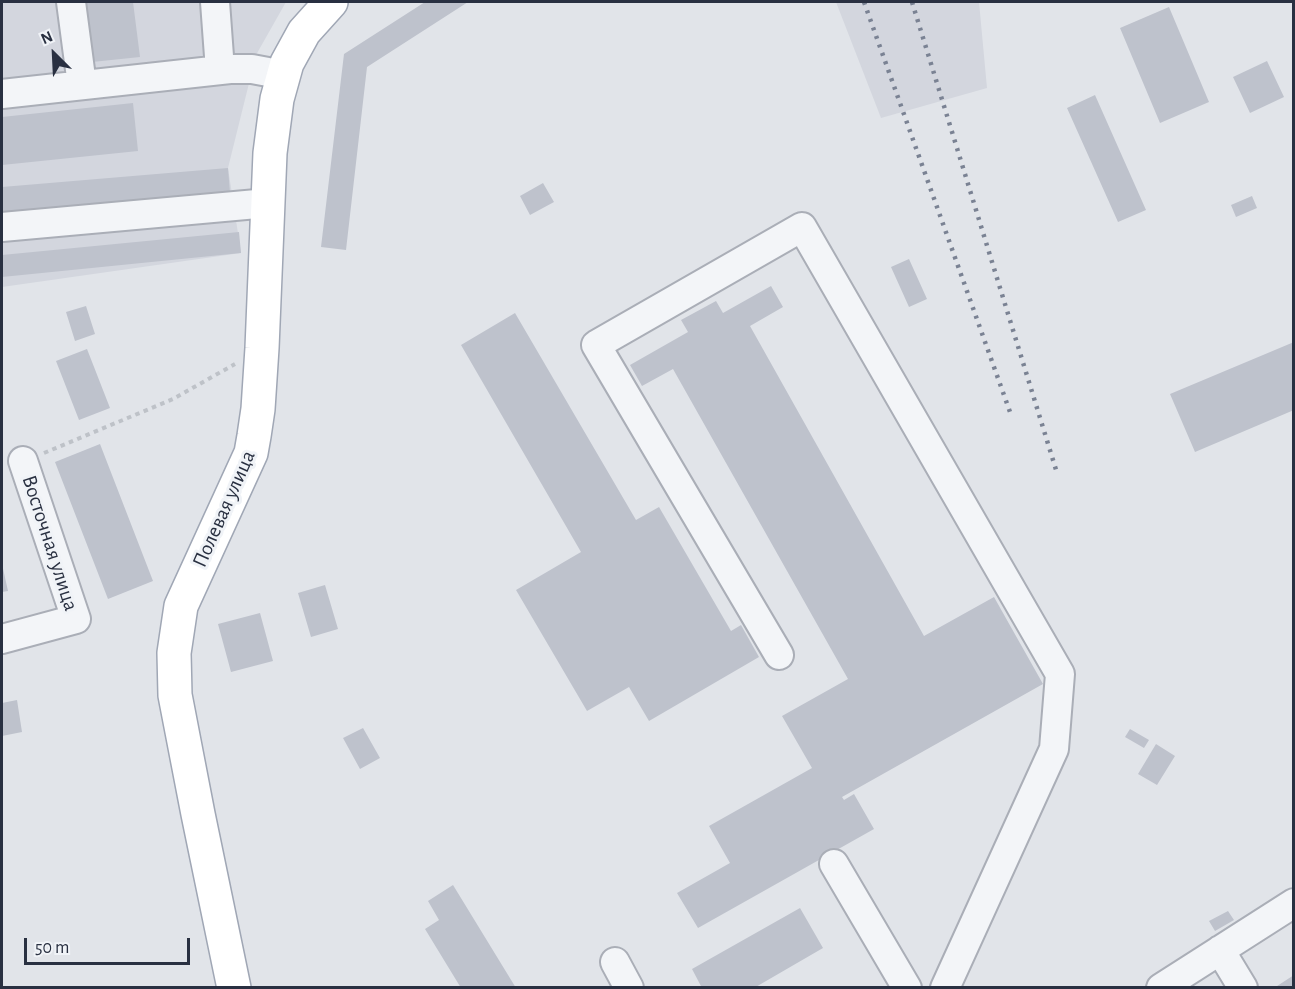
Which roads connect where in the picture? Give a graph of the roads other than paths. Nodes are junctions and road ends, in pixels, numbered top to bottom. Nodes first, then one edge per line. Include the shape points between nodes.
1 (71, 2) edge
2 (215, 2) edge
3 (331, 2) edge
4 (220, 70) junction
5 (284, 75) junction
6 (82, 85) junction
7 (2, 94) edge
8 (268, 203) junction
9 (2, 227) edge
10 (23, 461) road end
11 (2, 639) edge
12 (779, 655) dead end
13 (834, 864) dead end
14 (1293, 903) edge
15 (1220, 950) junction
16 (615, 963) dead end
17 (234, 987) edge
18 (629, 987) edge
19 (907, 987) edge
20 (945, 987) edge
21 (1161, 987) edge
22 (1243, 987) edge

1 - 6 street
2 - 4 street
3 - 5 main road, Полевая улица via 304,32
4 - 5 street via 252,69
4 - 6 street
5 - 8 main road, Полевая улица via 270,153
6 - 7 street
8 - 9 street
8 - 17 main road, Полевая улица via 258,410 251,453 181,606 174,653 175,695
10 - 11 street, Восточная улица via 76,619
12 - 20 street via 596,345 802,227 1060,674 1054,749
13 - 19 street
14 - 15 street
15 - 21 street
15 - 22 street
16 - 18 street

